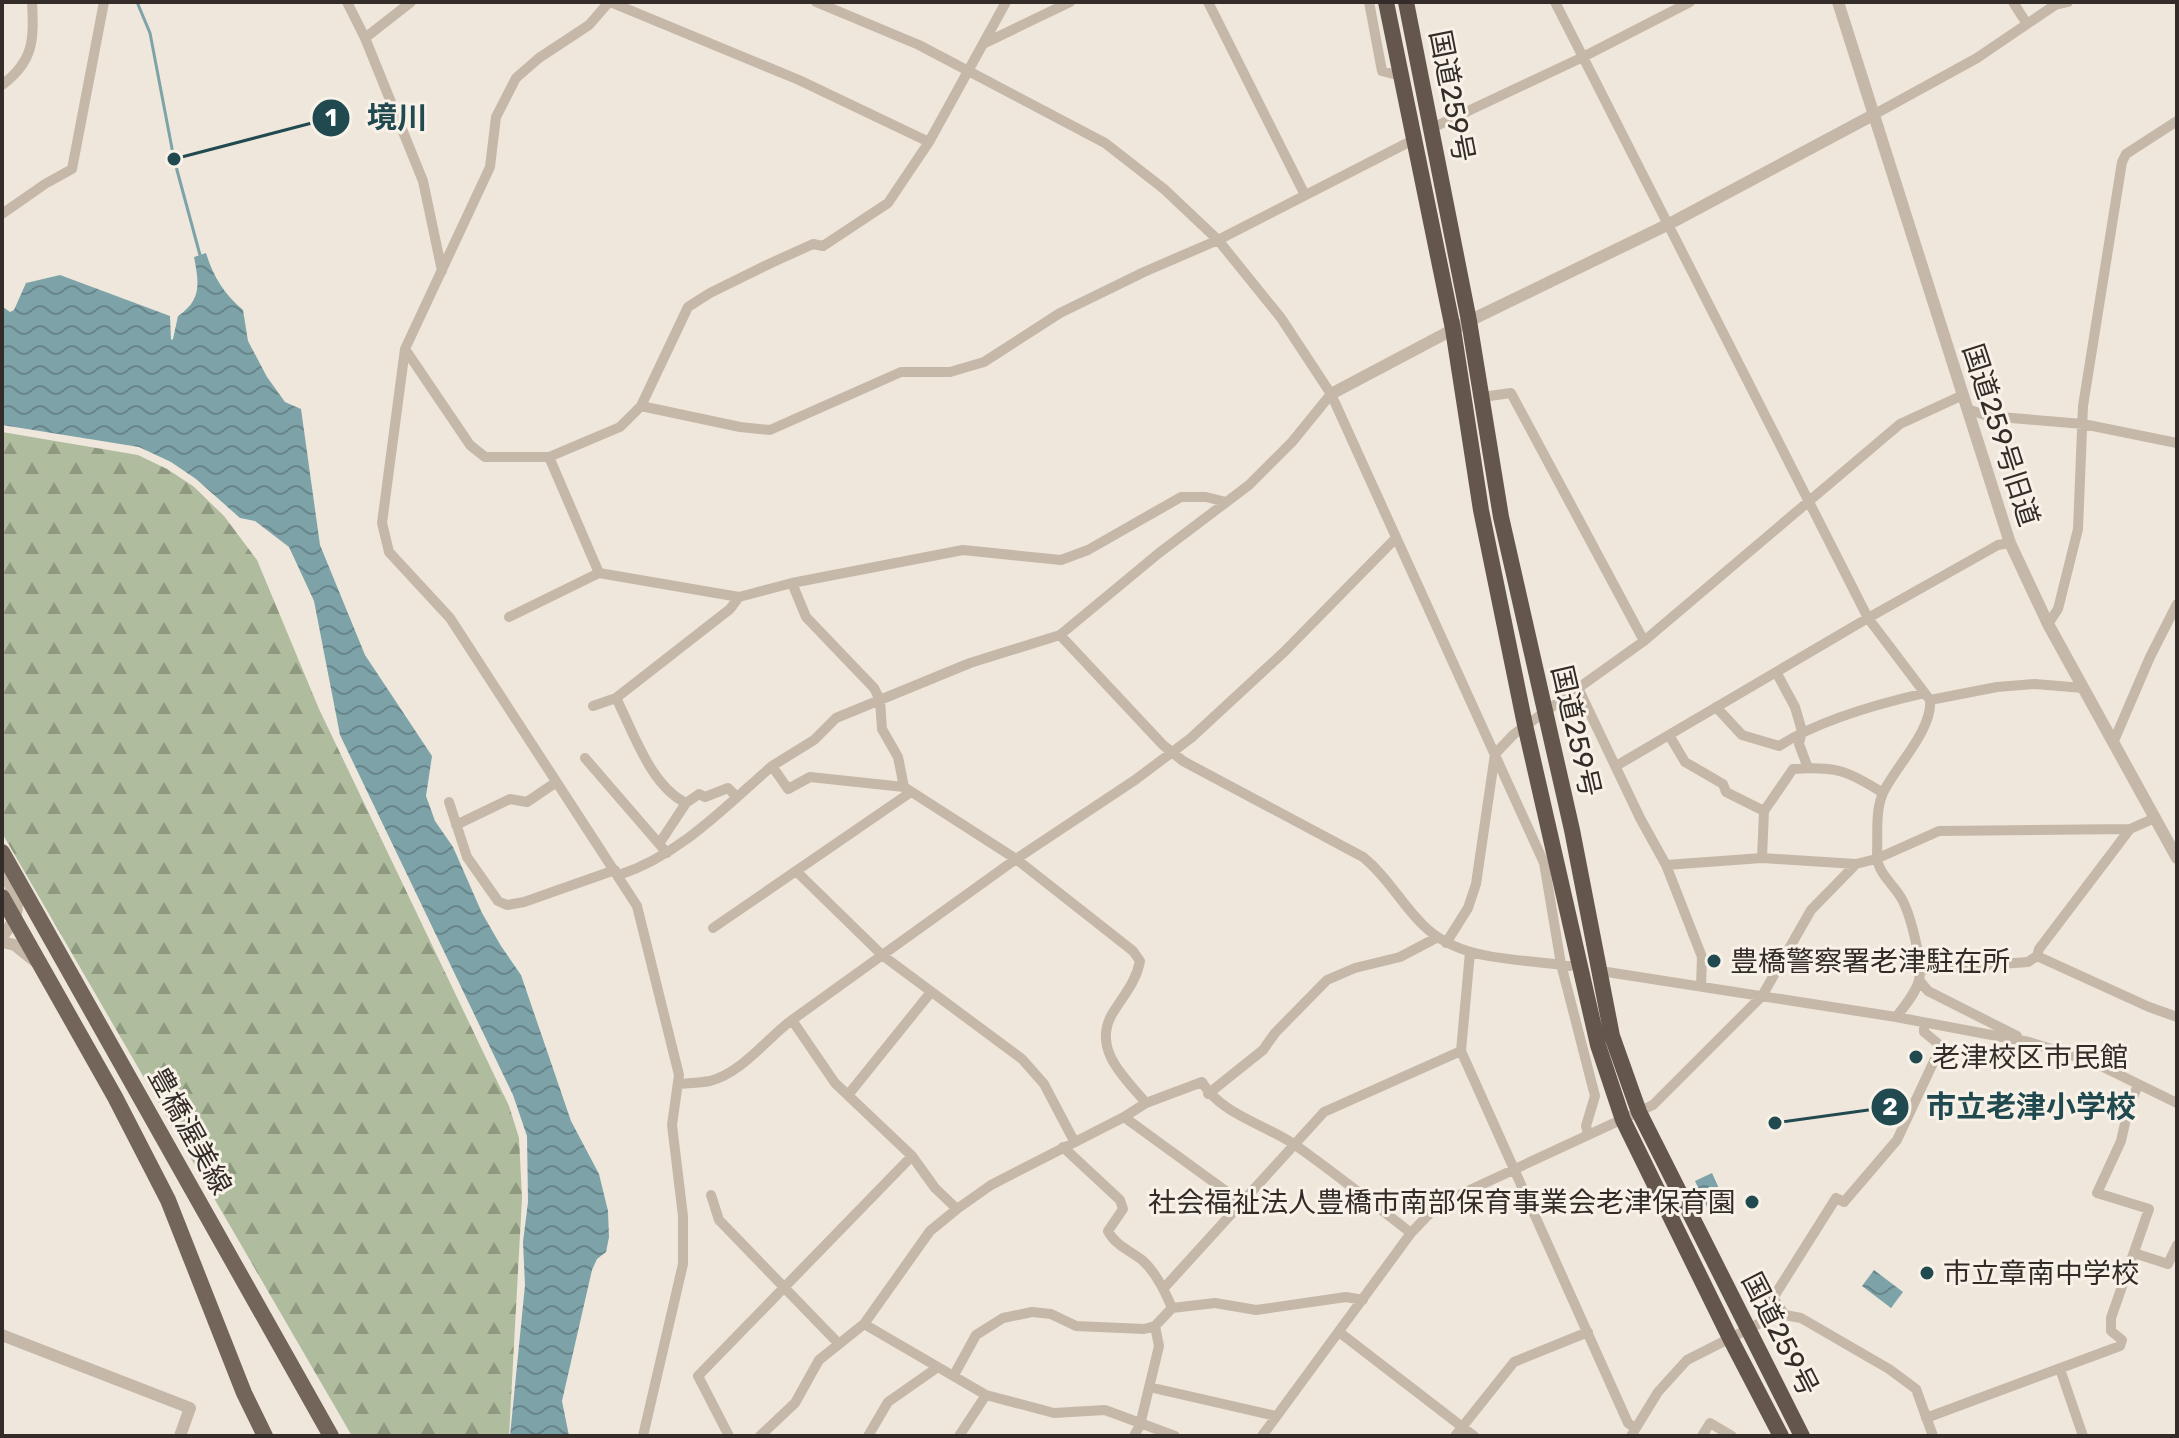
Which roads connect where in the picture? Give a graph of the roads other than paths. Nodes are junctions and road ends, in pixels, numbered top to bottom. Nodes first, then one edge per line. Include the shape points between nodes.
1 (32, 2) edge
2 (104, 2) edge
3 (347, 2) edge
4 (411, 2) edge
5 (610, 2) edge
6 (816, 2) edge
7 (1006, 2) edge
8 (1070, 2) edge
9 (1208, 2) edge
10 (1369, 2) edge
11 (1386, 2) edge
12 (1406, 2) edge
13 (1555, 2) edge
14 (1690, 2) edge
15 (1838, 2) edge
16 (2013, 2) edge
17 (2068, 2) edge
18 (2027, 24) junction
19 (365, 38) junction
20 (985, 43) junction
21 (1583, 57) junction
22 (969, 71) junction
23 (1401, 76) junction
24 (2, 85) edge
25 (1875, 114) junction
26 (2177, 121) edge
27 (1432, 128) junction
28 (1413, 140) junction
29 (929, 142) junction
30 (1305, 195) junction
31 (2, 214) edge
32 (1669, 224) junction
33 (1218, 240) junction
34 (442, 271) junction
35 (1469, 321) junction
36 (1453, 329) junction
37 (405, 349) junction
38 (1331, 394) junction
39 (1963, 395) junction
40 (1482, 397) junction
41 (641, 406) junction
42 (1967, 409) junction
43 (2083, 424) junction
44 (2177, 443) edge
45 (549, 457) junction
46 (1810, 501) junction
47 (1226, 502) junction
48 (1396, 538) junction
49 (2010, 543) junction
50 (599, 573) junction
51 (792, 583) junction
52 (739, 597) junction
53 (2177, 604) edge
54 (509, 617) dead end
55 (1868, 618) junction
56 (2048, 624) junction
57 (1060, 635) junction
58 (1644, 641) junction
59 (1776, 672) junction
60 (1578, 688) junction
61 (2083, 688) junction
62 (1927, 696) junction
63 (616, 698) junction
64 (880, 700) junction
65 (593, 706) dead end
66 (1716, 707) junction
67 (1545, 711) junction
68 (1525, 725) junction
69 (1802, 731) junction
70 (1669, 735) junction
71 (2113, 743) junction
72 (1172, 753) junction
73 (1495, 754) junction
74 (585, 758) dead end
75 (772, 766) junction
76 (1616, 766) junction
77 (1808, 768) junction
78 (555, 783) junction
79 (908, 790) junction
80 (1883, 793) junction
81 (737, 797) junction
82 (449, 802) dead end
83 (686, 803) junction
84 (1764, 811) junction
85 (2155, 818) junction
86 (456, 825) junction
87 (2130, 829) junction
88 (663, 849) junction
89 (2, 852) edge
90 (1762, 858) junction
91 (2177, 858) edge
92 (1016, 859) junction
93 (1876, 859) junction
94 (1856, 864) junction
95 (1666, 865) junction
96 (2, 870) edge
97 (617, 872) junction
98 (797, 872) junction
99 (2, 897) edge
100 (9, 924) edge
101 (44, 926) junction
102 (713, 928) dead end
103 (2, 939) edge
104 (1442, 940) junction
105 (1470, 952) junction
106 (882, 955) junction
107 (2037, 956) junction
108 (1566, 965) junction
109 (42, 967) junction
110 (1607, 972) dead end
111 (1919, 975) junction
112 (1701, 986) junction
113 (931, 992) junction
114 (1762, 996) junction
115 (1896, 1017) junction
116 (2177, 1017) edge
117 (792, 1020) junction
118 (1924, 1023) junction
119 (2029, 1042) junction
120 (1461, 1051) junction
121 (678, 1084) junction
122 (2138, 1085) junction
123 (1208, 1094) junction
124 (848, 1095) junction
125 (1146, 1103) junction
126 (2177, 1103) edge
127 (1639, 1112) junction
128 (1124, 1117) junction
129 (1623, 1120) junction
130 (1588, 1134) junction
131 (1074, 1141) junction
132 (1294, 1144) junction
133 (1063, 1147) junction
134 (912, 1156) junction
135 (1513, 1170) junction
136 (711, 1195) dead end
137 (1241, 1202) junction
138 (957, 1209) junction
139 (1411, 1233) junction
140 (2177, 1245) edge
141 (2134, 1253) junction
142 (784, 1288) junction
143 (1164, 1288) junction
144 (1363, 1300) junction
145 (1172, 1308) junction
146 (1785, 1315) junction
147 (864, 1324) junction
148 (1155, 1326) junction
149 (1748, 1328) junction
150 (1339, 1332) junction
151 (1588, 1332) junction
152 (2, 1335) edge
153 (1730, 1338) junction
154 (838, 1343) junction
155 (938, 1367) junction
156 (2060, 1369) junction
157 (954, 1375) junction
158 (1149, 1387) junction
159 (986, 1395) junction
160 (1276, 1416) junction
161 (1926, 1418) junction
162 (1140, 1425) junction
163 (1459, 1432) edge
164 (1632, 1434) edge
165 (180, 1436) edge
166 (265, 1436) edge
167 (331, 1436) edge
168 (643, 1436) edge
169 (729, 1436) edge
170 (760, 1436) edge
171 (868, 1436) edge
172 (959, 1436) edge
173 (1134, 1436) edge
174 (1175, 1436) edge
175 (1262, 1436) edge
176 (1474, 1436) edge
177 (1702, 1436) edge
178 (1732, 1436) edge
179 (1781, 1436) edge
180 (1802, 1436) edge
181 (1933, 1436) edge
182 (2083, 1436) edge

1 - 24 street via 34,32 28,56
2 - 31 street via 72,169
3 - 19 street
4 - 19 street
5 - 29 street via 799,80
5 - 34 street via 589,25 516,78 496,117 490,167
6 - 22 street
7 - 20 street
8 - 20 street
9 - 30 street
10 - 23 street via 1382,71
11 - 23 highway, 国道259号
12 - 27 highway, 国道259号
13 - 21 street
14 - 21 street
15 - 25 street, 国道259号旧道
16 - 18 street
17 - 18 street
18 - 25 street
19 - 34 street via 423,181
20 - 22 street
21 - 27 street
21 - 32 street
22 - 29 street
22 - 33 street via 1105,143
23 - 28 highway, 国道259号
25 - 32 street
25 - 39 street, 国道259号旧道
26 - 43 street via 2126,154 2122,162
27 - 35 highway, 国道259号
28 - 30 street
28 - 36 highway, 国道259号
29 - 41 street via 888,203 823,246 813,244 688,307
30 - 33 street
32 - 35 street
32 - 46 street
33 - 38 street via 1281,318
33 - 41 street via 1060,313 984,362 950,372 901,372 770,430
34 - 37 street
35 - 36 street
35 - 40 highway, 国道259号
36 - 38 street
36 - 68 highway, 国道259号 via 1481,510
37 - 45 street via 470,445 485,457
37 - 78 street via 382,523 385,543 450,618
38 - 47 street via 1292,442
38 - 48 street
39 - 42 street, 国道259号旧道
39 - 46 street via 1900,424
40 - 58 street via 1511,393
40 - 67 highway, 国道259号 via 1501,517
41 - 45 street via 620,427
42 - 43 street via 1988,416
42 - 49 street, 国道259号旧道
43 - 44 street
43 - 56 street via 2078,529 2058,609
45 - 50 street
46 - 55 street
46 - 58 street
47 - 51 street via 1181,497 1061,560 963,550
47 - 57 street
48 - 72 street via 1284,652
48 - 73 street
49 - 55 street
49 - 56 street, 国道259号旧道
50 - 52 street
50 - 54 street
51 - 52 street
51 - 64 street via 806,617
52 - 63 street
53 - 71 street
55 - 59 street
55 - 62 street
56 - 61 street, 国道259号旧道
57 - 64 street via 970,663
57 - 72 street
58 - 60 street
59 - 66 street
59 - 69 street
60 - 67 street
60 - 76 street
61 - 62 street via 2035,684
61 - 71 street, 国道259号旧道
62 - 69 street via 1878,704
62 - 80 street via 1931,707 1925,723
63 - 65 street
63 - 83 street via 656,776 672,796
64 - 75 street via 836,718 814,740
64 - 79 street via 882,729
66 - 69 street via 1742,735 1779,746
66 - 70 street
67 - 68 street
67 - 127 highway, 国道259号 via 1612,1036
68 - 73 street
68 - 129 highway, 国道259号 via 1598,1045
69 - 77 street via 1799,744
70 - 76 street
70 - 84 street via 1685,762
71 - 85 street, 国道259号旧道
72 - 92 street
72 - 104 street via 1363,857 1423,926
73 - 104 street via 1476,884 1468,908
73 - 108 street via 1544,863
74 - 88 street
75 - 79 street via 788,789 810,777
75 - 81 street
76 - 95 street
77 - 80 street via 1833,767
77 - 84 street via 1793,769
78 - 86 street via 527,802 510,799
78 - 97 street
79 - 92 street
79 - 98 street
80 - 93 street
81 - 83 street via 728,788 705,797 699,794
81 - 88 street via 696,833
82 - 86 street
83 - 88 street
84 - 90 street
85 - 87 street
85 - 91 street, 国道259号旧道
86 - 97 street via 467,857 498,901 507,905
87 - 93 street via 1939,831
87 - 107 street
88 - 97 street via 644,866
89 - 101 main road, 豊橋渥美線
90 - 94 street
90 - 95 street
92 - 106 street
92 - 125 street via 1140,961 1137,976 1111,1017 1107,1051
93 - 94 street
93 - 111 street via 1913,924
94 - 114 street via 1811,910
95 - 112 street via 1702,957
96 - 100 street via 18,903
97 - 121 street via 637,906
98 - 102 street
98 - 106 street
99 - 100 main road, 豊橋渥美線
100 - 101 street via 31,919
100 - 103 street
100 - 109 main road, 豊橋渥美線
101 - 167 main road, 豊橋渥美線
103 - 109 street
104 - 105 street
104 - 123 street via 1327,980 1263,1050
105 - 108 street
105 - 120 street
106 - 113 street
106 - 117 street
107 - 111 street via 2028,962
107 - 116 street
108 - 130 street via 1595,1096
109 - 166 main road, 豊橋渥美線 via 168,1200
110 - 112 street
111 - 115 street
111 - 119 street via 1928,991
112 - 114 street
113 - 124 street
113 - 131 street via 1022,1059 1044,1084
114 - 115 street
114 - 127 street via 1668,1091
115 - 118 street
117 - 121 street via 727,1073 712,1081
117 - 124 street
118 - 119 street
118 - 146 street via 1924,1032 1941,1046 1904,1127 1844,1202 1836,1198 1828,1210 1773,1298
119 - 122 street via 2093,1062
120 - 132 street via 1324,1112
120 - 135 street
121 - 168 street via 672,1125 683,1264
122 - 126 street
122 - 141 street via 2097,1193 2149,1209
123 - 125 street via 1202,1082
123 - 132 street
124 - 134 street
125 - 128 street
127 - 129 street
127 - 149 highway, 国道259号
128 - 131 street
128 - 137 street
129 - 130 street
129 - 153 highway, 国道259号
130 - 135 street
131 - 133 street
132 - 137 street
132 - 139 street
133 - 138 street
133 - 143 street via 1120,1200 1123,1209 1108,1231 1144,1261
134 - 138 street
134 - 142 street
135 - 139 street via 1431,1212
135 - 151 street
136 - 142 street via 719,1220
137 - 143 street
138 - 147 street via 930,1231
139 - 144 street
140 - 141 street via 2168,1264
141 - 156 street via 2109,1325 2122,1340 2120,1346
142 - 154 street
142 - 169 street via 698,1376
143 - 145 street
144 - 145 street via 1346,1297 1256,1310 1215,1303
144 - 150 street
145 - 148 street
146 - 149 street
146 - 161 street via 1801,1318 1889,1369 1916,1389
147 - 154 street
147 - 155 street
148 - 157 street via 1076,1326 1032,1312 1003,1318 976,1335
148 - 158 street via 1159,1346
149 - 153 street
149 - 180 highway, 国道259号
150 - 160 street
150 - 163 street
151 - 163 street via 1514,1362
151 - 164 street
152 - 165 street via 190,1408
153 - 164 street via 1680,1366
153 - 179 highway, 国道259号
154 - 170 street via 813,1367 795,1403
155 - 157 street
155 - 171 street via 888,1402
156 - 161 street
156 - 182 street
157 - 159 street
158 - 160 street
158 - 162 street
159 - 162 street via 1054,1413 1105,1410
159 - 172 street
160 - 175 street
161 - 181 street
162 - 173 street
162 - 174 street
163 - 176 street
177 - 178 street via 1710,1423

